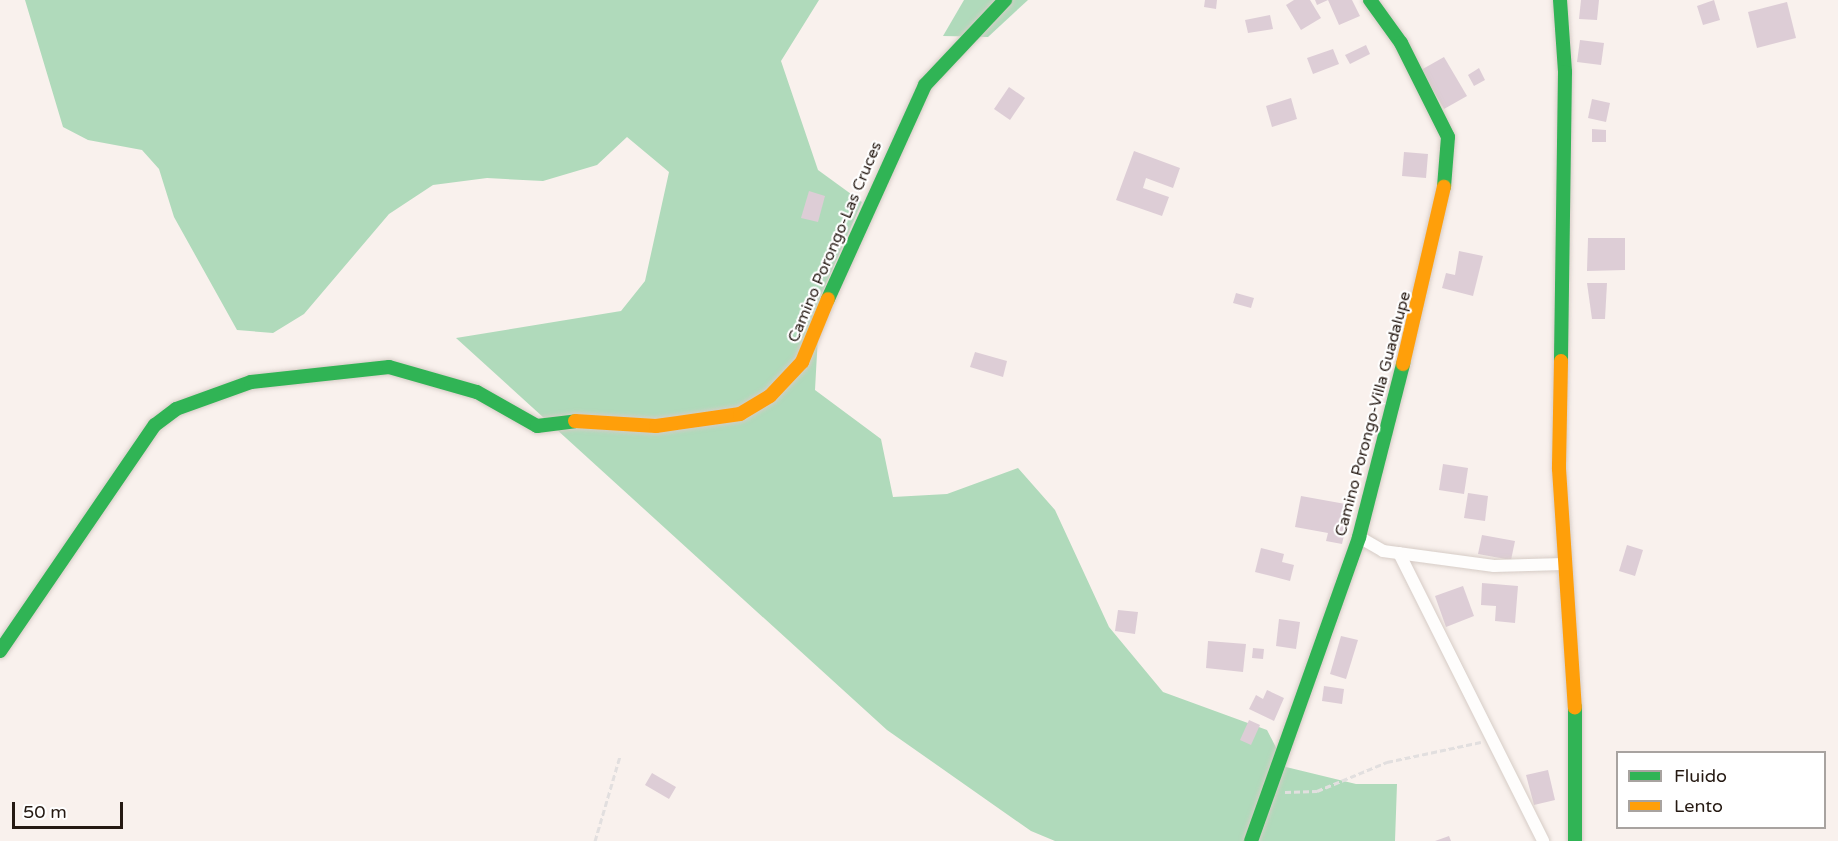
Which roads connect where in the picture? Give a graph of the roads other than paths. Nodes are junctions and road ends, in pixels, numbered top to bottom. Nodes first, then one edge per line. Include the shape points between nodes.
1 (1005, 0) edge
2 (1371, 0) edge
3 (1560, 0) edge
4 (1359, 537) junction
5 (1399, 553) junction
6 (1563, 564) junction
7 (0, 651) edge
8 (1251, 841) edge
9 (1543, 841) edge
10 (1575, 841) edge

1 - 7 street, Camino Porongo-Las Cruces via 925,85 871,194 802,362 770,396 740,414 656,426 585,420 537,426 477,392 388,367 251,382 176,409 155,424
2 - 4 street, Camino Porongo-Villa Guadalupe via 1401,43 1448,137 1426,276
3 - 6 street via 1565,72 1559,469
4 - 5 street
4 - 8 street, Camino Porongo-Villa Guadalupe
5 - 6 street via 1494,566
5 - 9 street
6 - 10 street via 1577,744

